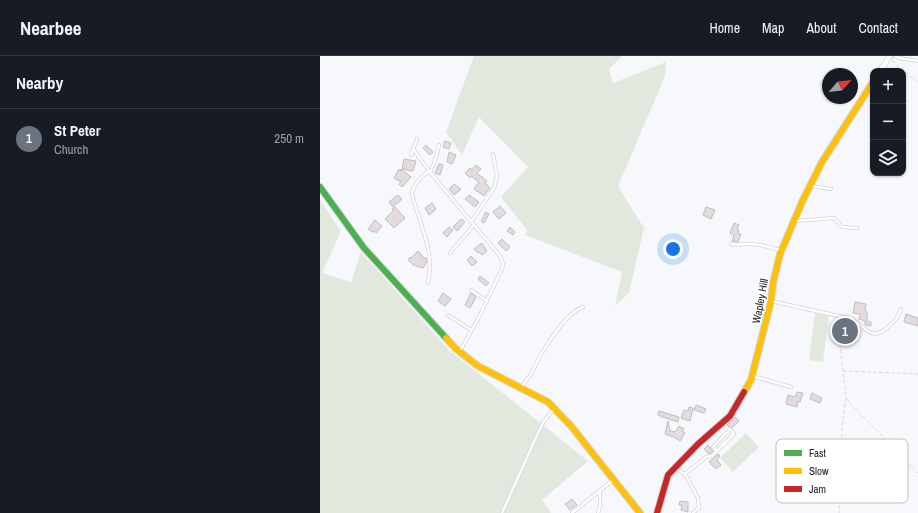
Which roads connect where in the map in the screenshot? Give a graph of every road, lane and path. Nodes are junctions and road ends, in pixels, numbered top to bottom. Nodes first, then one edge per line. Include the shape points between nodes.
1 (890, 56) edge
2 (895, 56) edge
3 (918, 61) edge
4 (882, 68) edge
5 (918, 82) edge
6 (870, 87) edge
7 (417, 139) dead end
8 (439, 145) dead end
9 (414, 150) junction
10 (492, 154) dead end
11 (411, 156) dead end
12 (429, 172) junction
13 (810, 186) junction
14 (320, 187) edge
15 (831, 189) dead end
16 (794, 221) junction
17 (471, 222) junction
18 (474, 225) junction
19 (857, 228) dead end
20 (730, 244) dead end
21 (782, 250) junction
22 (450, 253) dead end
23 (428, 283) dead end
24 (471, 290) dead end
25 (487, 301) junction
26 (772, 301) junction
27 (583, 307) dead end
28 (901, 309) dead end
29 (448, 315) dead end
30 (899, 315) junction
31 (837, 316) junction
32 (904, 316) dead end
33 (471, 330) junction
34 (459, 351) junction
35 (843, 371) junction
36 (918, 374) edge
37 (752, 376) junction
38 (791, 387) dead end
39 (520, 388) junction
40 (846, 396) junction
41 (554, 409) junction
42 (842, 439) edge
43 (885, 439) edge
44 (717, 451) junction
45 (908, 463) edge
46 (674, 468) junction
47 (918, 473) edge
48 (685, 474) junction
49 (613, 480) junction
50 (600, 491) junction
51 (839, 503) edge
52 (502, 513) edge
53 (572, 513) edge
54 (598, 513) edge
55 (640, 513) edge
56 (657, 513) edge
57 (693, 513) edge
58 (839, 513) edge

1 - 4 street
1 - 5 path via 898,67
2 - 3 lane
6 - 13 street, Wapley Hill via 822,162
7 - 9 lane
8 - 12 lane
9 - 11 lane
9 - 12 lane
10 - 17 lane via 497,176 494,188
12 - 17 lane
12 - 23 lane via 422,176 412,190 430,260
13 - 15 lane
13 - 16 street, Wapley Hill
14 - 34 street via 364,248
16 - 19 lane via 834,218 842,227
16 - 21 street, Wapley Hill
17 - 18 lane
18 - 22 lane
18 - 25 lane via 500,256 503,264
20 - 21 lane via 757,245
21 - 26 street, Wapley Hill
24 - 25 lane
25 - 33 lane
26 - 31 lane
26 - 37 street, Wapley Hill
27 - 39 lane via 576,310 555,334
28 - 30 lane
29 - 33 lane
30 - 31 lane via 883,332 876,334 868,332 855,320
30 - 32 lane
31 - 35 path
33 - 34 lane
34 - 39 street via 478,366
35 - 36 path
35 - 40 path
37 - 38 lane
37 - 46 street, Wapley Hill via 730,416
39 - 41 street via 548,402
40 - 42 path
40 - 43 path
41 - 49 street via 571,426
41 - 52 lane via 538,433
44 - 44 lane via 734,434 730,430 713,447
44 - 48 lane
45 - 47 path
46 - 48 lane
46 - 56 street, Wapley Hill via 668,475
48 - 57 lane via 699,502 699,508
49 - 50 lane
49 - 55 street
50 - 53 lane
50 - 54 lane
51 - 58 path

